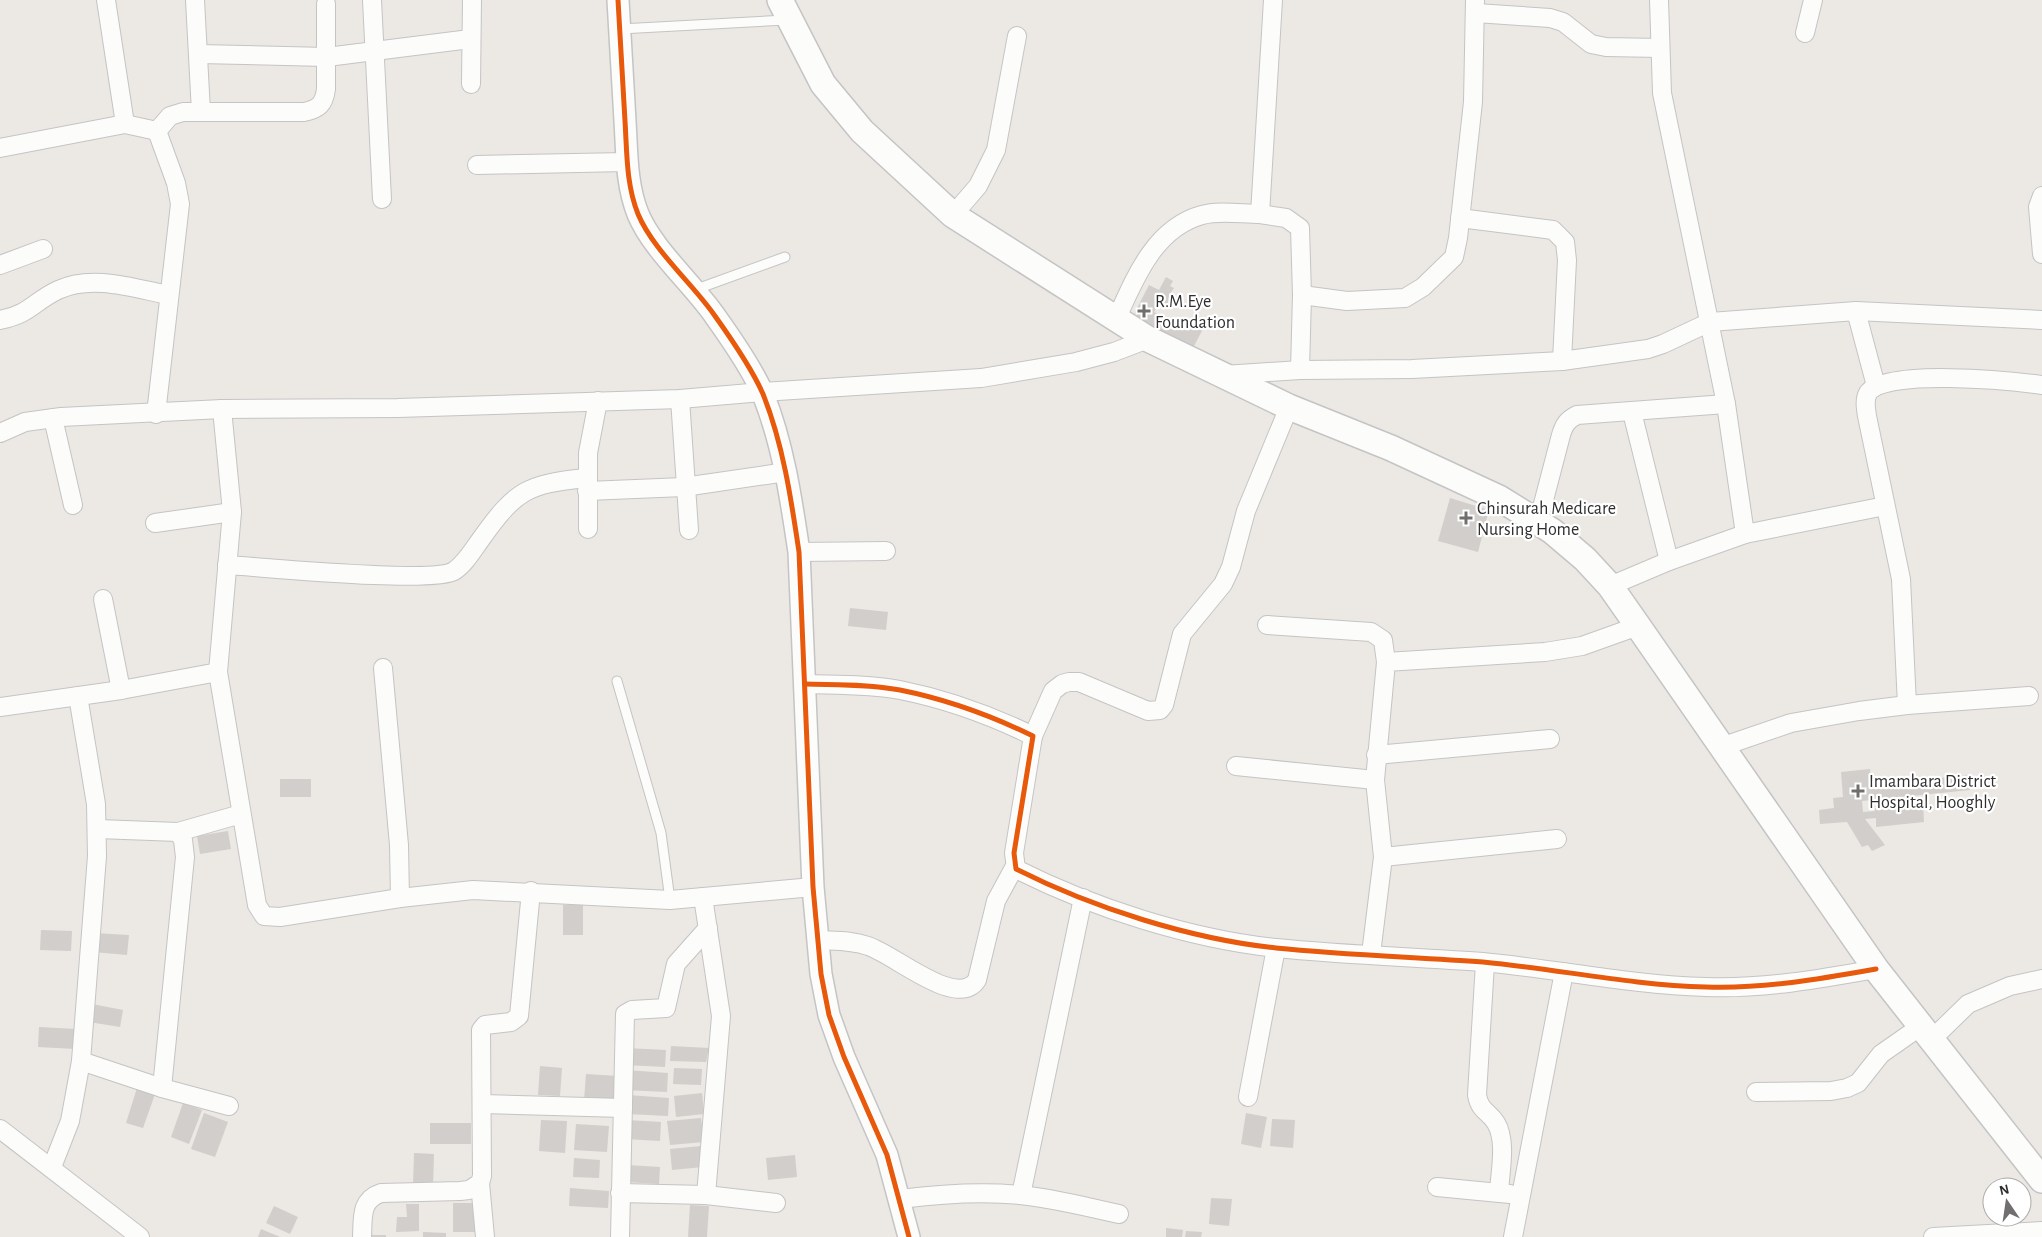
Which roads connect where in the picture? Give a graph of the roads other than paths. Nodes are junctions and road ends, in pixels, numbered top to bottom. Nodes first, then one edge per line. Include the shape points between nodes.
1 (106, 0) edge
2 (195, 0) edge
3 (372, 0) edge
4 (472, 0) edge
5 (618, 0) edge
6 (1273, 0) edge
7 (1659, 0) edge
8 (1813, 0) edge
9 (326, 4) dead end
10 (1475, 7) edge
11 (785, 10) edge
12 (620, 28) junction
13 (1805, 33) dead end
14 (1017, 36) dead end
15 (470, 39) junction
16 (1660, 48) junction
17 (374, 52) junction
18 (199, 54) junction
19 (327, 57) junction
20 (471, 84) dead end
21 (201, 112) junction
22 (125, 124) junction
23 (157, 131) junction
24 (0, 148) edge
25 (626, 162) junction
26 (477, 165) dead end
27 (2042, 196) edge
28 (382, 199) dead end
29 (1260, 214) junction
30 (953, 215) junction
31 (1460, 218) junction
32 (44, 249) dead end
33 (2042, 254) edge
34 (785, 257) dead end
35 (0, 265) edge
36 (694, 290) junction
37 (168, 295) junction
38 (1302, 295) junction
39 (1856, 311) junction
40 (0, 320) edge
41 (1116, 320) junction
42 (2042, 320) edge
43 (1710, 322) junction
44 (1148, 339) junction
45 (1562, 360) junction
46 (1300, 370) junction
47 (1221, 376) junction
48 (2042, 385) edge
49 (1876, 386) junction
50 (762, 392) junction
51 (680, 400) junction
52 (598, 402) junction
53 (1726, 404) junction
54 (1289, 407) junction
55 (222, 409) junction
56 (1632, 412) junction
57 (156, 414) junction
58 (53, 418) junction
59 (0, 433) edge
60 (786, 472) junction
61 (587, 484) junction
62 (684, 486) junction
63 (73, 505) dead end
64 (1885, 506) junction
65 (232, 512) junction
66 (1538, 523) junction
67 (155, 524) dead end
68 (588, 529) dead end
69 (688, 530) dead end
70 (1746, 534) junction
71 (886, 551) dead end
72 (798, 552) junction
73 (1669, 561) junction
74 (227, 565) junction
75 (1610, 586) junction
76 (103, 600) dead end
77 (1267, 625) dead end
78 (1638, 626) junction
79 (1386, 662) junction
80 (383, 668) dead end
81 (218, 672) junction
82 (617, 681) dead end
83 (805, 684) junction
84 (120, 690) junction
85 (78, 696) junction
86 (2030, 696) dead end
87 (1907, 705) junction
88 (0, 707) edge
89 (1033, 736) junction
90 (1550, 740) dead end
91 (1721, 747) junction
92 (1376, 755) junction
93 (1236, 766) dead end
94 (1375, 780) junction
95 (241, 814) junction
96 (98, 829) junction
97 (178, 832) junction
98 (1557, 839) dead end
99 (1384, 857) junction
100 (1015, 866) junction
101 (813, 888) junction
102 (531, 891) junction
103 (703, 897) junction
104 (400, 898) junction
105 (1083, 898) junction
106 (670, 900) junction
107 (708, 928) junction
108 (818, 940) junction
109 (1276, 948) junction
110 (1371, 954) junction
111 (1485, 962) junction
112 (1876, 969) junction
113 (1564, 972) junction
114 (2042, 979) edge
115 (1926, 1033) junction
116 (81, 1061) junction
117 (162, 1088) junction
118 (1756, 1092) dead end
119 (1248, 1097) dead end
120 (482, 1104) junction
121 (229, 1106) dead end
122 (623, 1108) junction
123 (0, 1129) edge
124 (52, 1167) junction
125 (2042, 1180) edge
126 (480, 1183) junction
127 (1436, 1187) dead end
128 (1499, 1192) junction
129 (620, 1193) junction
130 (706, 1195) junction
131 (1021, 1195) junction
132 (1520, 1196) junction
133 (900, 1199) junction
134 (776, 1203) dead end
135 (1119, 1214) dead end
136 (2042, 1230) edge
137 (133, 1234) edge
138 (362, 1237) edge
139 (485, 1237) edge
140 (620, 1237) edge
141 (909, 1237) edge
142 (1513, 1237) edge
143 (1937, 1237) edge

1 - 22 street
2 - 18 street
3 - 17 street
4 - 15 street
5 - 12 street
6 - 29 street
7 - 16 street
8 - 13 street
9 - 19 street
10 - 16 street via 1563,22 1591,44
10 - 31 street via 1473,102
11 - 12 lane
11 - 30 main road via 823,84 862,131
12 - 25 street
14 - 30 street via 996,150 978,186
15 - 17 street
15 - 20 street
16 - 43 street via 1662,93
17 - 19 street
17 - 28 street
18 - 19 street
18 - 21 street
19 - 21 street via 325,100 314,110
21 - 23 street via 170,116
22 - 23 street
22 - 24 street
23 - 37 street via 180,204
25 - 26 street
25 - 36 street via 639,215
27 - 33 street via 2038,207
29 - 38 street via 1286,218 1300,228
29 - 41 street via 1204,214 1176,228 1151,252 1134,279
30 - 41 main road
31 - 38 street via 1454,257 1423,287 1405,298 1355,301
31 - 45 street via 1553,230 1565,242
32 - 35 street
34 - 36 lane
36 - 50 street via 715,316
37 - 40 street via 104,282 89,283 60,289 29,311
37 - 57 street
38 - 46 street
39 - 42 street
39 - 43 street
39 - 49 street
41 - 44 main road
43 - 45 street via 1648,349
43 - 53 street
44 - 47 main road
44 - 50 street via 1076,362 982,378
45 - 46 street via 1412,369
46 - 47 street
47 - 54 main road
48 - 49 street via 1967,378 1910,380
49 - 64 street via 1865,402
50 - 51 street
50 - 60 street
51 - 52 street
51 - 62 street
52 - 55 street
52 - 61 street via 588,453
53 - 56 street
53 - 70 street
54 - 66 main road via 1400,452 1499,498
54 - 89 street via 1246,510 1231,567 1223,584 1182,634 1164,705 1160,710 1148,711 1078,682 1062,684 1053,690
55 - 57 street
55 - 65 street
56 - 66 street via 1577,415 1564,425
56 - 73 street
57 - 58 street
58 - 59 street via 25,422
58 - 63 street
60 - 62 street
60 - 72 street
61 - 62 street
61 - 68 street
61 - 74 street via 549,482 525,491 506,506 453,572 418,576
62 - 69 street
64 - 70 street
64 - 87 street via 1901,578
65 - 67 street
65 - 74 street
66 - 75 main road via 1585,559
70 - 73 street
71 - 72 street
72 - 83 street
73 - 75 street
74 - 81 street
75 - 78 main road
76 - 84 street
77 - 79 street via 1371,632 1383,640
78 - 79 street via 1582,646 1545,652
78 - 91 main road
79 - 92 street
80 - 104 street via 399,845
81 - 84 street
81 - 95 street
82 - 106 lane via 662,834
83 - 89 street via 900,690 1004,722
83 - 101 street
84 - 85 street
85 - 88 street
85 - 96 street
86 - 87 street
87 - 91 street via 1791,723
89 - 100 street via 1014,853
90 - 92 street
91 - 112 main road
92 - 94 street
93 - 94 street
94 - 99 street
95 - 97 street
95 - 104 street via 256,905 264,916 280,917
96 - 97 street
96 - 116 street
97 - 117 street via 183,840 185,857
98 - 99 street
99 - 110 street
100 - 105 street
100 - 108 street via 996,901 977,980 968,989 942,986 868,946 848,941
101 - 103 street
101 - 108 street
102 - 104 street via 473,890
102 - 106 street
102 - 120 street via 519,1016 511,1022 485,1024 481,1030
103 - 106 street
103 - 107 street
105 - 109 street via 1170,927
105 - 131 street
107 - 122 street via 676,964 666,1008 632,1010 626,1014
107 - 130 street via 721,1016
108 - 133 street via 830,1015 853,1080 887,1155
109 - 110 street
109 - 119 street
110 - 111 street
111 - 113 street
111 - 128 street via 1477,1095 1481,1109 1498,1124 1501,1136
112 - 113 street via 1794,983 1706,988 1646,984
112 - 115 main road
113 - 132 street
114 - 115 street via 2010,986 1968,1004
115 - 118 street via 1881,1054 1858,1083 1847,1088
115 - 125 main road
116 - 117 street
116 - 124 street via 70,1121
117 - 121 street
120 - 122 street
120 - 126 street
122 - 129 street
123 - 124 street
124 - 137 street
126 - 138 street via 469,1190 373,1196 364,1208
126 - 139 street
127 - 128 street
128 - 132 street
129 - 130 street
129 - 140 street
130 - 134 street
131 - 133 street via 968,1192
131 - 135 street
132 - 142 street
133 - 141 street
136 - 143 street

